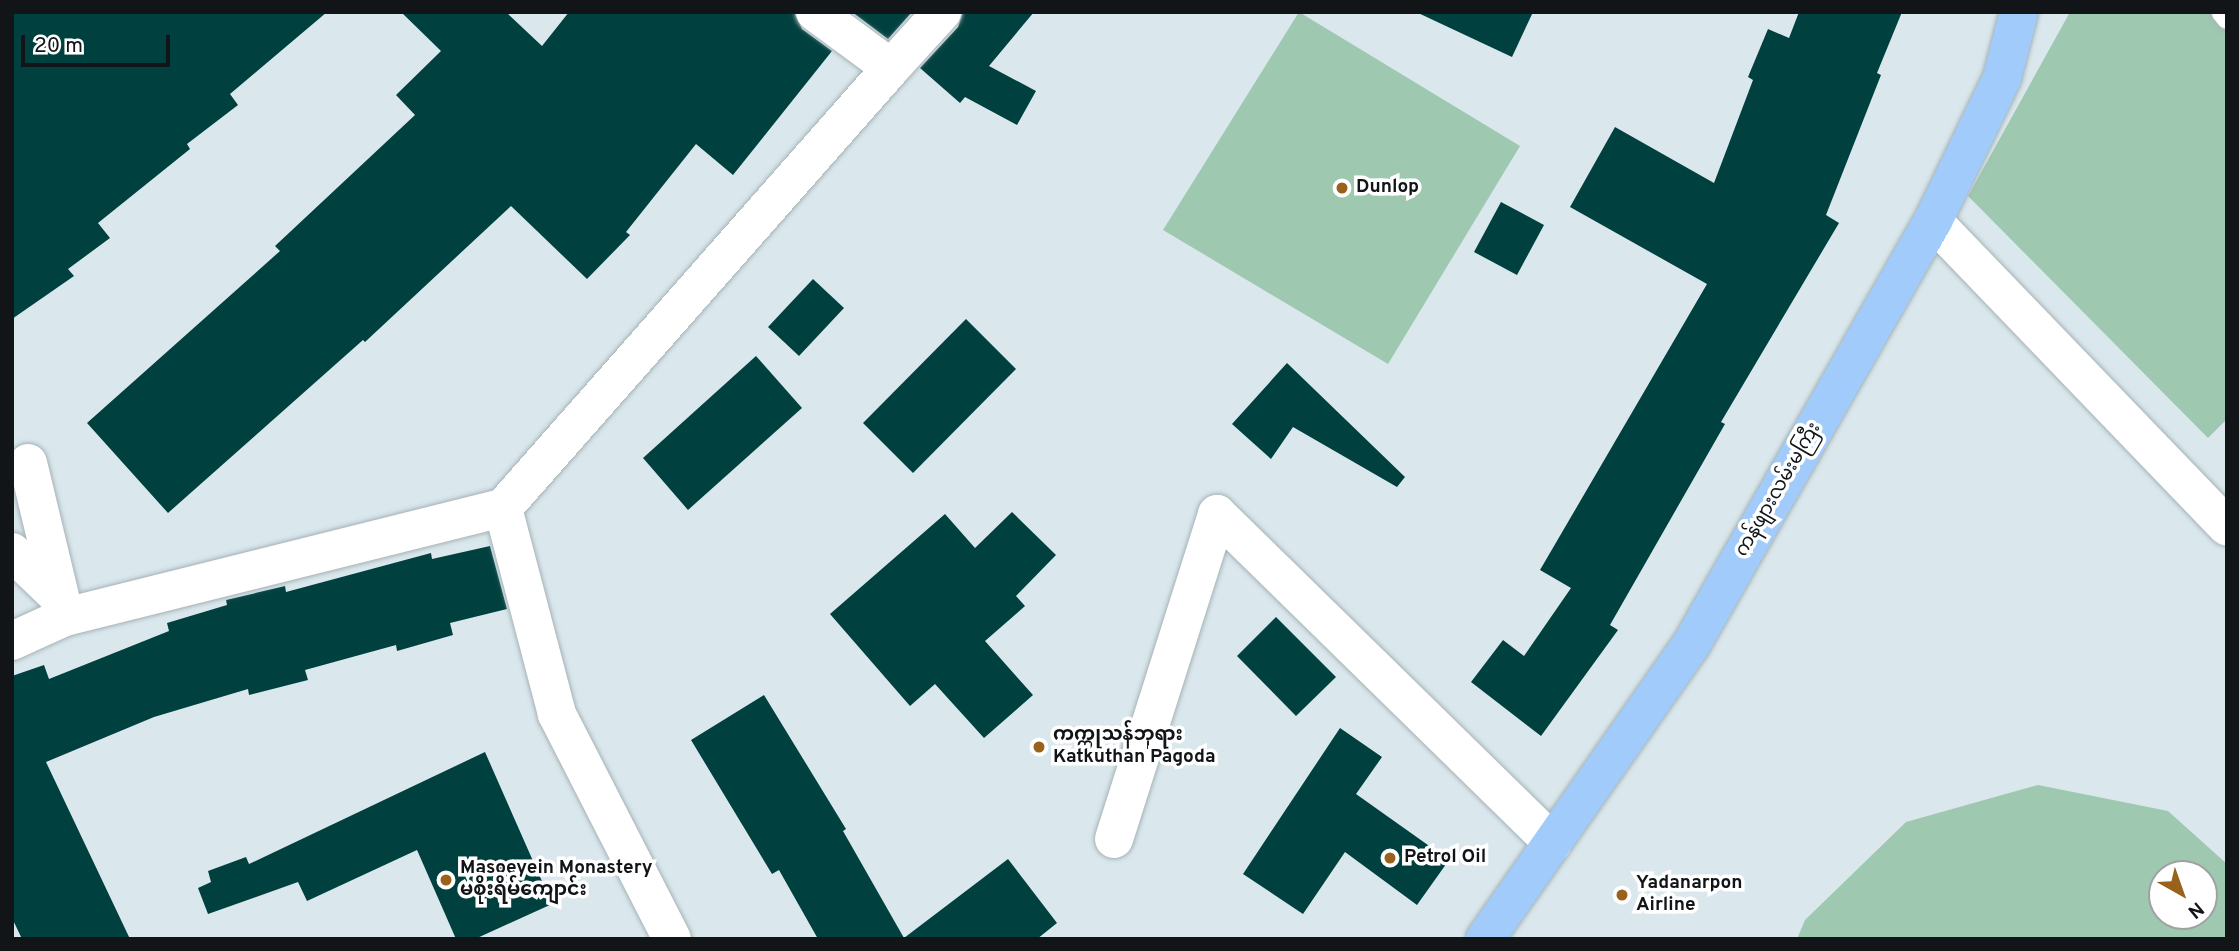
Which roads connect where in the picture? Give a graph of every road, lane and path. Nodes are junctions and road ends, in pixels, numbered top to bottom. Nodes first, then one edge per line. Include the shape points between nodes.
1 (815, 12) edge
2 (942, 12) edge
3 (2019, 12) edge
4 (2223, 12) edge
5 (2227, 17) edge
6 (891, 68) junction
7 (1933, 221) junction
8 (28, 463) dead end
9 (503, 508) junction
10 (2227, 527) edge
11 (12, 552) edge
12 (63, 608) junction
13 (12, 641) edge
14 (1114, 839) dead end
15 (1553, 843) junction
16 (672, 939) edge
17 (1485, 939) edge

1 - 6 street
2 - 6 street
3 - 7 main road, ကန်ဖျားလမ်းမကြီး via 2002,78
4 - 5 lane
6 - 9 street
7 - 10 street
7 - 15 main road, ကန်ဖျားလမ်းမကြီး via 1691,645
8 - 12 street
9 - 12 street
9 - 16 street via 557,714
11 - 12 street
12 - 13 street
14 - 15 street via 1217,514
15 - 17 main road, ကန်ဖျားလမ်းမကြီး

